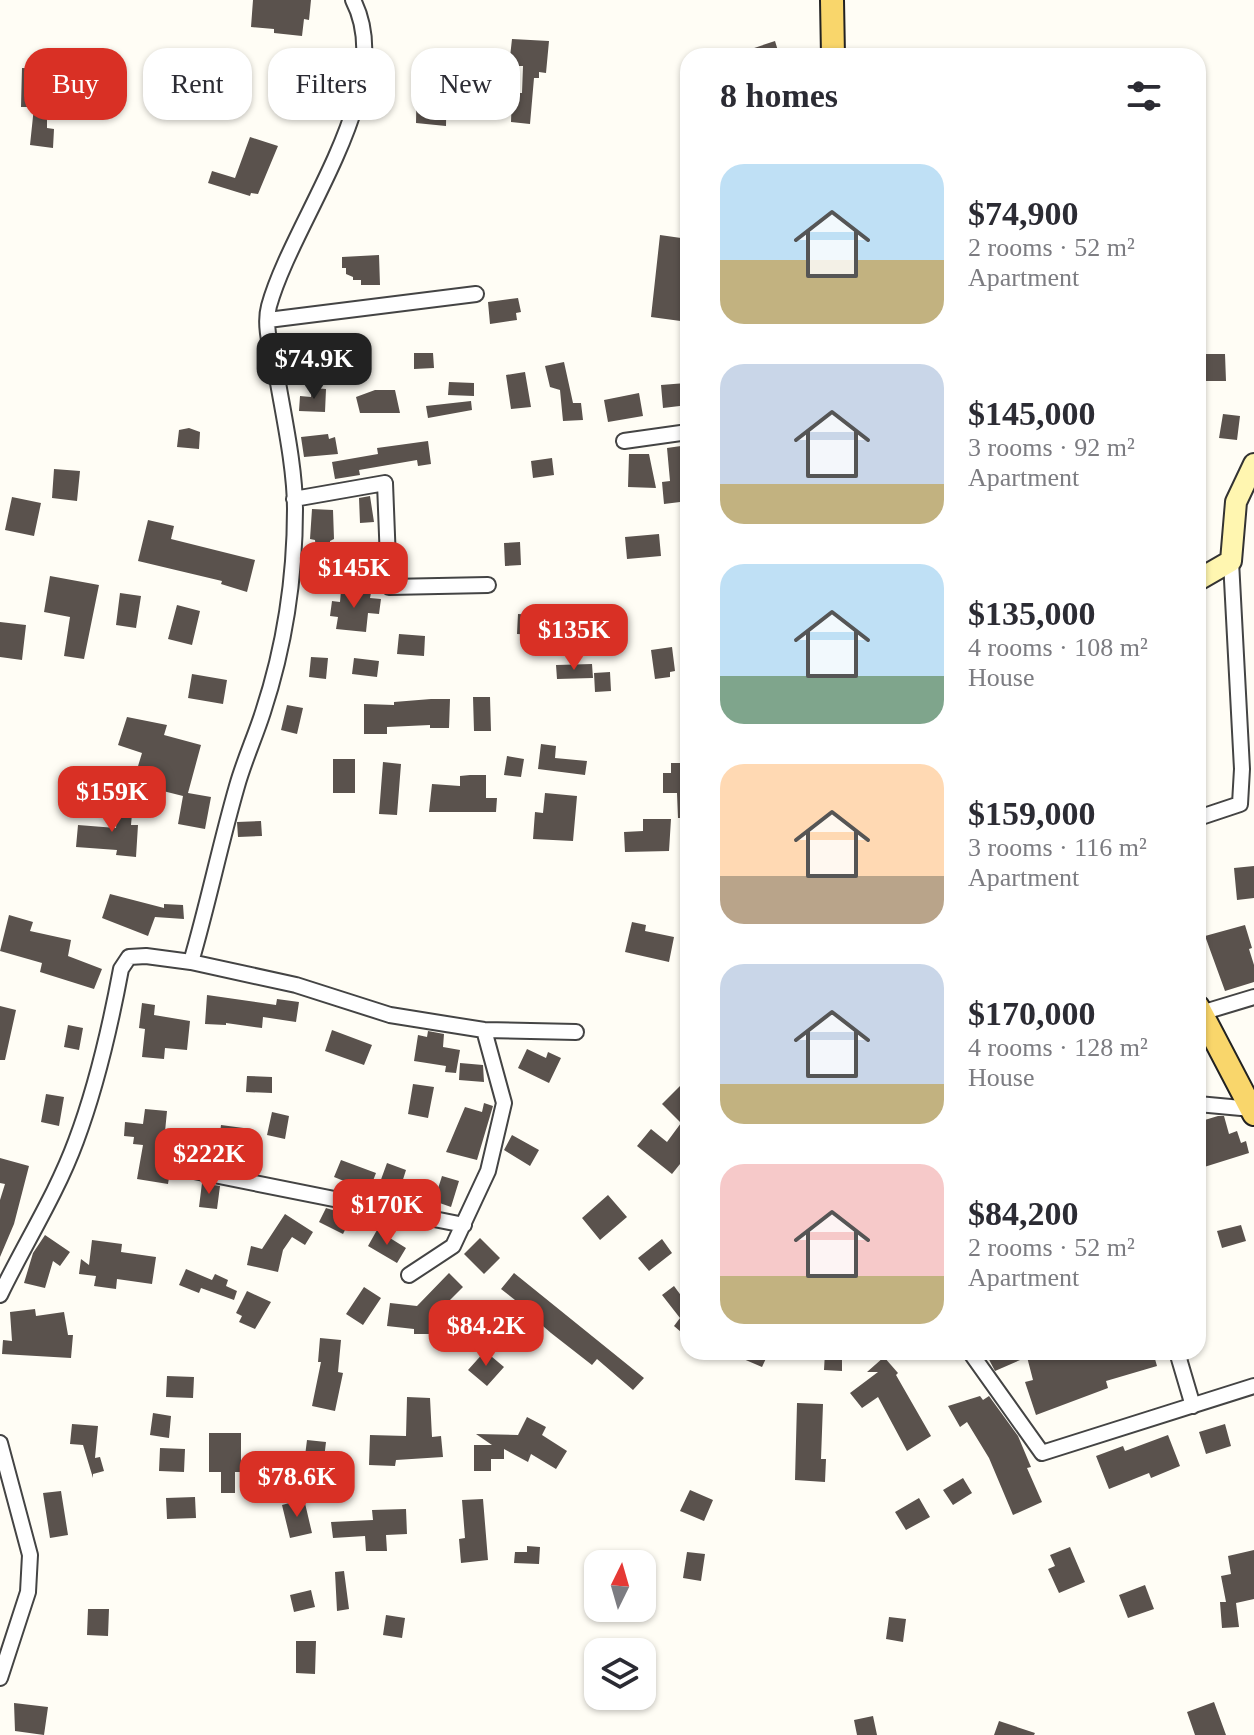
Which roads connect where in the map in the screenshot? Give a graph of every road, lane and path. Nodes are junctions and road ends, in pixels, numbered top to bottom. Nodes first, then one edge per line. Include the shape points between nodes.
1 (353, 0) edge
2 (832, 0) edge
3 (833, 48) edge
4 (476, 294) dead end
5 (268, 320) junction
6 (680, 433) edge
7 (624, 441) dead end
8 (1254, 464) edge
9 (294, 499) junction
10 (1231, 561) junction
11 (1206, 575) edge
12 (488, 585) dead end
13 (1206, 815) edge
14 (191, 962) junction
15 (1254, 997) edge
16 (1206, 1009) edge
17 (1206, 1022) edge
18 (484, 1030) junction
19 (576, 1032) dead end
20 (1206, 1105) edge
21 (1253, 1112) edge
22 (194, 1171) dead end
23 (464, 1225) junction
24 (409, 1275) dead end
25 (0, 1295) edge
26 (976, 1360) edge
27 (1179, 1360) edge
28 (1254, 1386) edge
29 (1193, 1406) junction
30 (0, 1443) edge
31 (0, 1678) edge

1 - 5 street via 366,39 359,90 336,158 302,223
2 - 3 main road
4 - 5 street
5 - 9 street
6 - 7 street
8 - 10 street via 1236,502
9 - 12 street via 385,483 389,587
9 - 14 street via 285,629
10 - 11 street
10 - 13 street via 1240,804
14 - 18 street via 296,985 390,1015
14 - 25 street via 129,957 121,969 104,1056 76,1142
15 - 16 street
17 - 21 main road
18 - 19 street
18 - 23 street via 504,1103 488,1171
20 - 21 street
22 - 23 street
23 - 24 street via 449,1250
26 - 29 street via 1042,1453
27 - 29 street
28 - 29 street
30 - 31 street via 30,1555 28,1592

